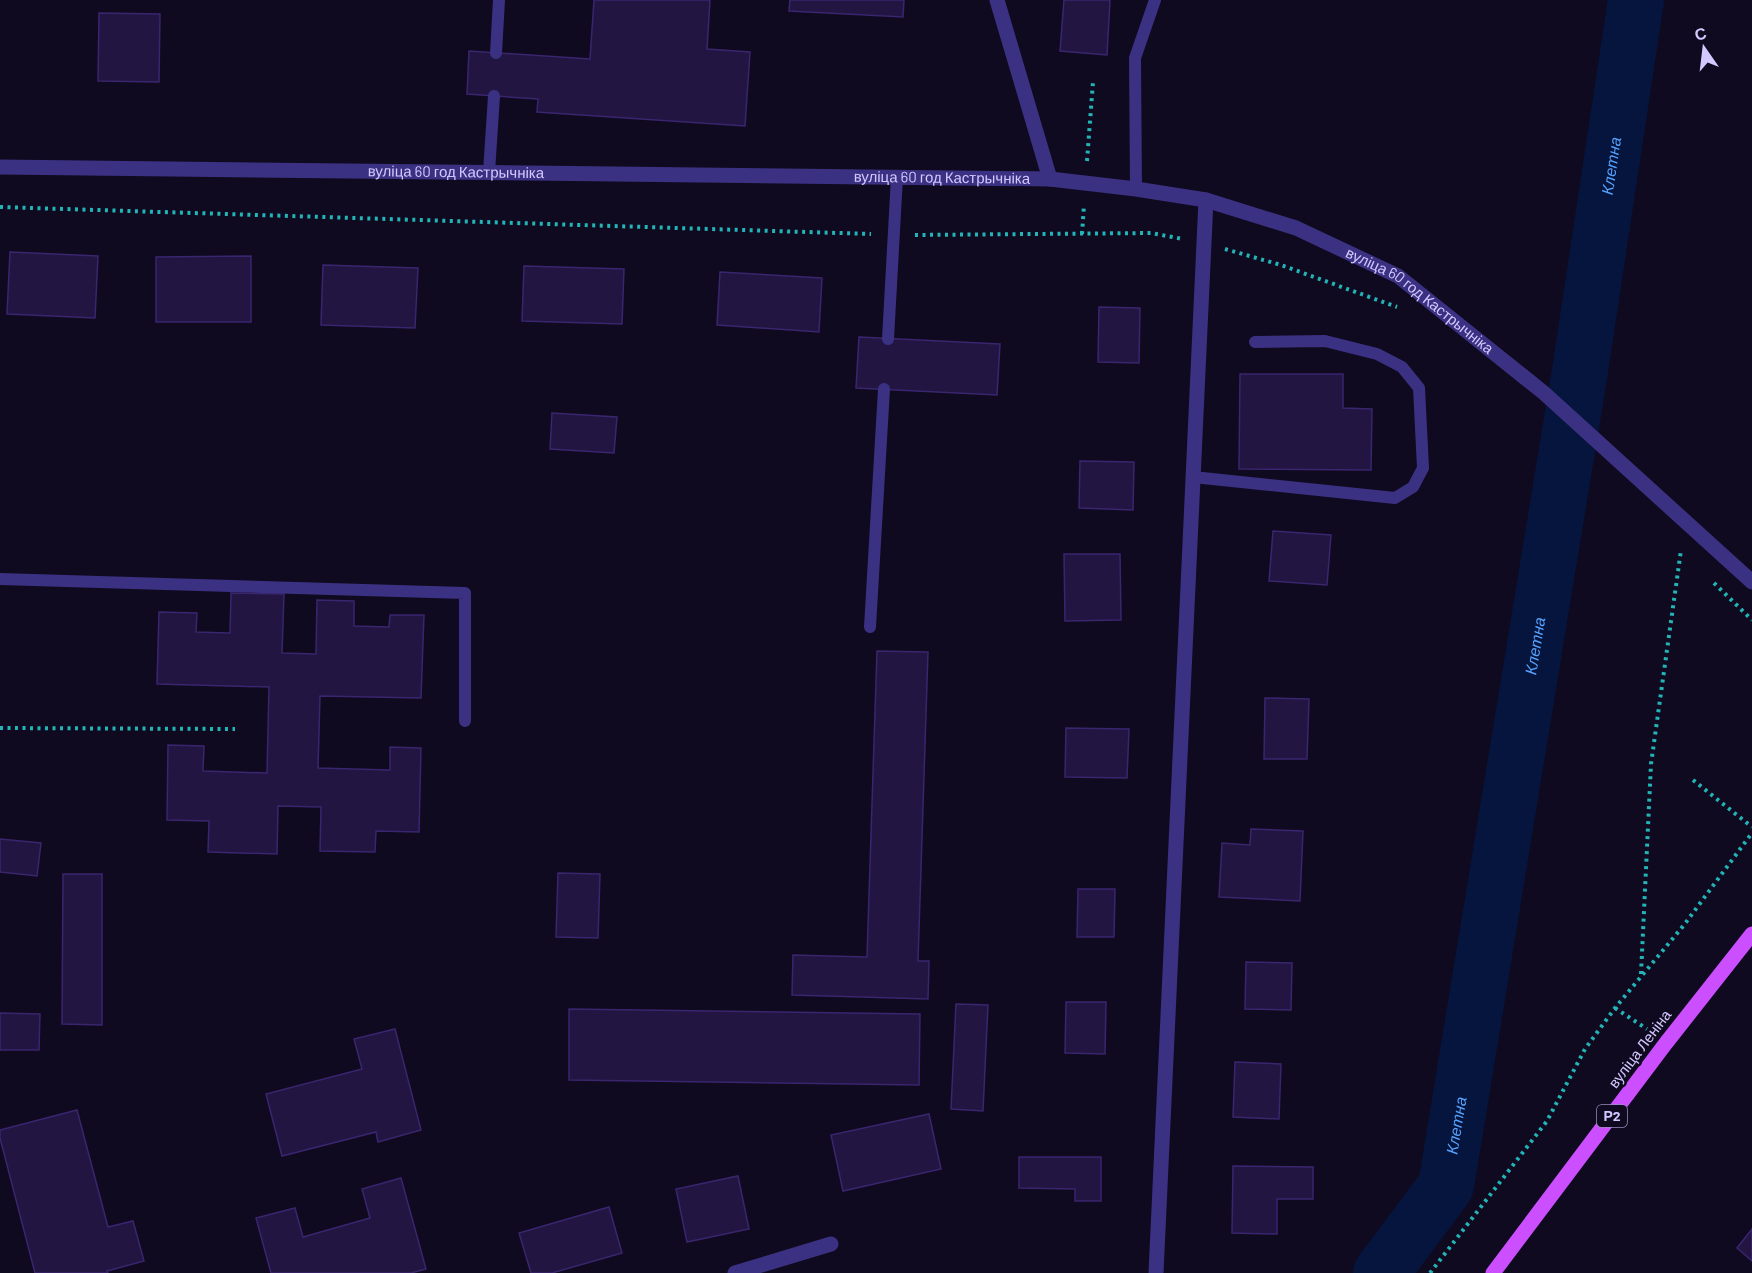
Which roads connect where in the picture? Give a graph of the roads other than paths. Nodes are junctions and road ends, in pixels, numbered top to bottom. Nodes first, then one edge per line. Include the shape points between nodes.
1 (500, 0) edge
2 (997, 0) edge
3 (1007, 0) edge
4 (1155, 0) edge
5 (1005, 28) junction
6 (496, 53) dead end
7 (494, 96) dead end
8 (0, 167) edge
9 (489, 172) junction
10 (897, 177) junction
11 (1050, 178) junction
12 (1136, 189) junction
13 (1206, 200) junction
14 (888, 339) dead end
15 (1255, 342) dead end
16 (884, 389) dead end
17 (1193, 477) junction
18 (0, 579) edge
19 (1752, 582) edge
20 (870, 627) dead end
21 (465, 721) dead end
22 (1752, 934) edge
23 (831, 1244) dead end
24 (735, 1273) edge
25 (1156, 1273) edge
26 (1493, 1273) edge

1 - 6 lane
2 - 5 street
3 - 5 street
4 - 12 lane via 1135,58
5 - 11 street
7 - 9 lane
8 - 9 street, вуліца 60 год Кастрычніка
9 - 10 street, вуліца 60 год Кастрычніка
10 - 11 street, вуліца 60 год Кастрычніка
10 - 14 lane
11 - 12 street, вуліца 60 год Кастрычніка
12 - 13 street, вуліца 60 год Кастрычніка
13 - 17 street
13 - 19 street, вуліца 60 год Кастрычніка via 1296,228 1398,276 1544,393
15 - 17 lane via 1325,341 1377,354 1402,367 1419,388 1423,468 1413,487 1395,498
16 - 20 lane
17 - 25 street
18 - 21 lane via 465,592
22 - 26 main road, вуліца Леніна / Р2
23 - 24 street

